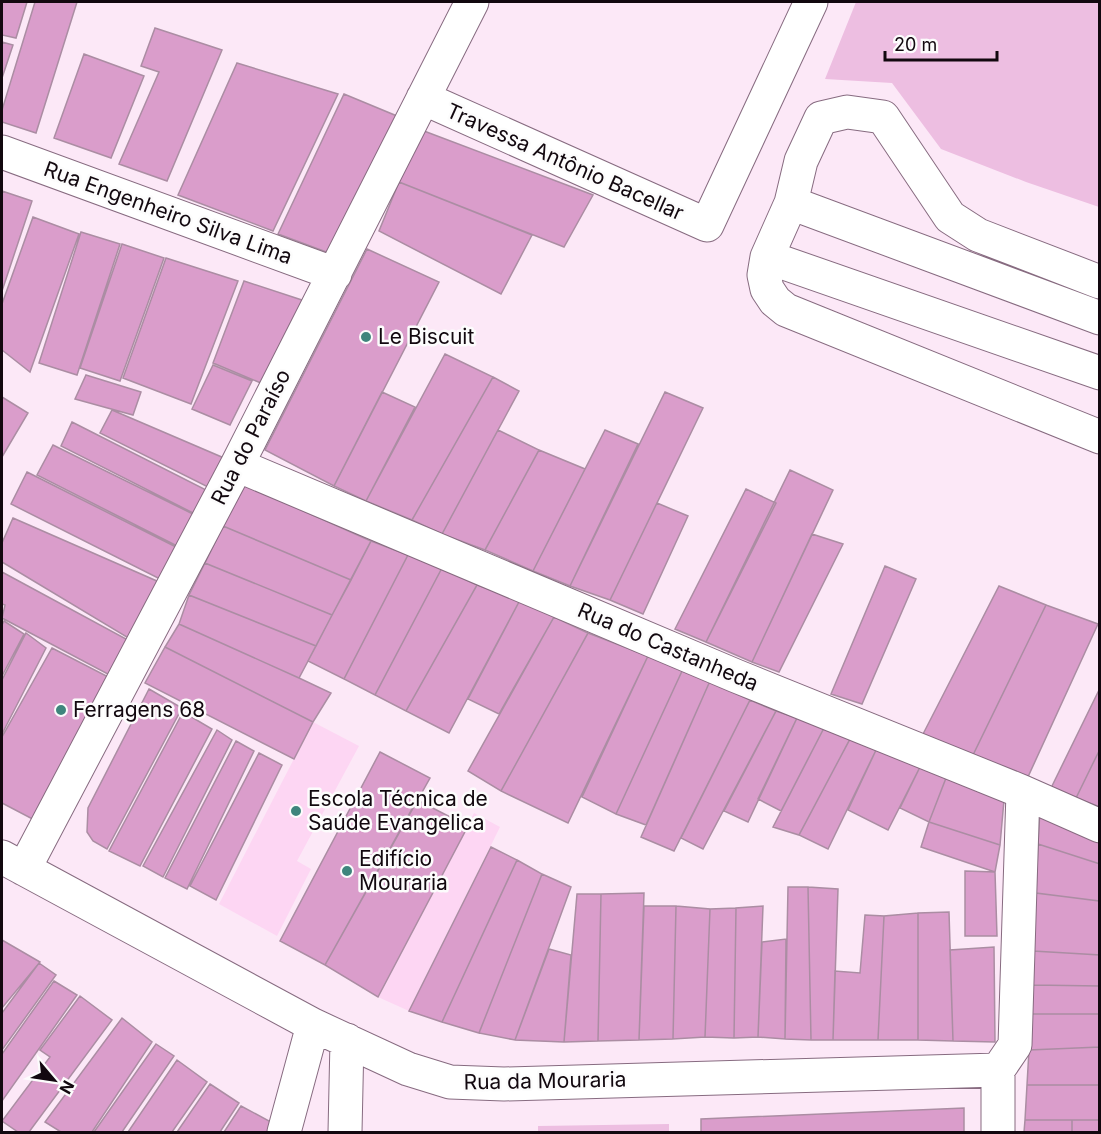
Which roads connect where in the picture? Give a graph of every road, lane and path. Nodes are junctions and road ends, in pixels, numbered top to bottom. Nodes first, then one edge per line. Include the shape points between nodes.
1 (472, 2) edge
2 (811, 2) edge
3 (423, 98) junction
4 (2, 152) edge
5 (790, 203) junction
6 (767, 257) junction
7 (335, 274) junction
8 (1100, 282) edge
9 (1100, 318) edge
10 (1100, 373) edge
11 (1100, 437) edge
12 (237, 465) junction
13 (1023, 792) junction
14 (1100, 826) edge
15 (13, 863) edge
16 (313, 1024) junction
17 (346, 1040) junction
18 (998, 1070) junction
19 (284, 1132) edge
20 (345, 1132) edge
21 (998, 1132) edge

1 - 3 street, Rua do Paraíso
2 - 3 street, Travessa Antônio Bacellar via 707,225
3 - 7 street, Rua do Paraíso
4 - 7 street, Rua Engenheiro Silva Lima
5 - 6 street
5 - 8 street via 801,161 820,118 847,112 883,117 950,217 978,235
5 - 9 street
6 - 10 street
6 - 11 street via 767,289 786,310
7 - 12 street, Rua do Paraíso
12 - 13 street, Rua do Castanheda via 736,676
12 - 15 street, Rua do Paraíso
13 - 14 street, Rua do Castanheda
13 - 18 street via 1016,1045
15 - 16 street, Rua da Mouraria
16 - 17 street, Rua da Mouraria
16 - 19 street
17 - 18 street, Rua da Mouraria via 408,1069 450,1082 504,1084
17 - 20 street
18 - 21 street

